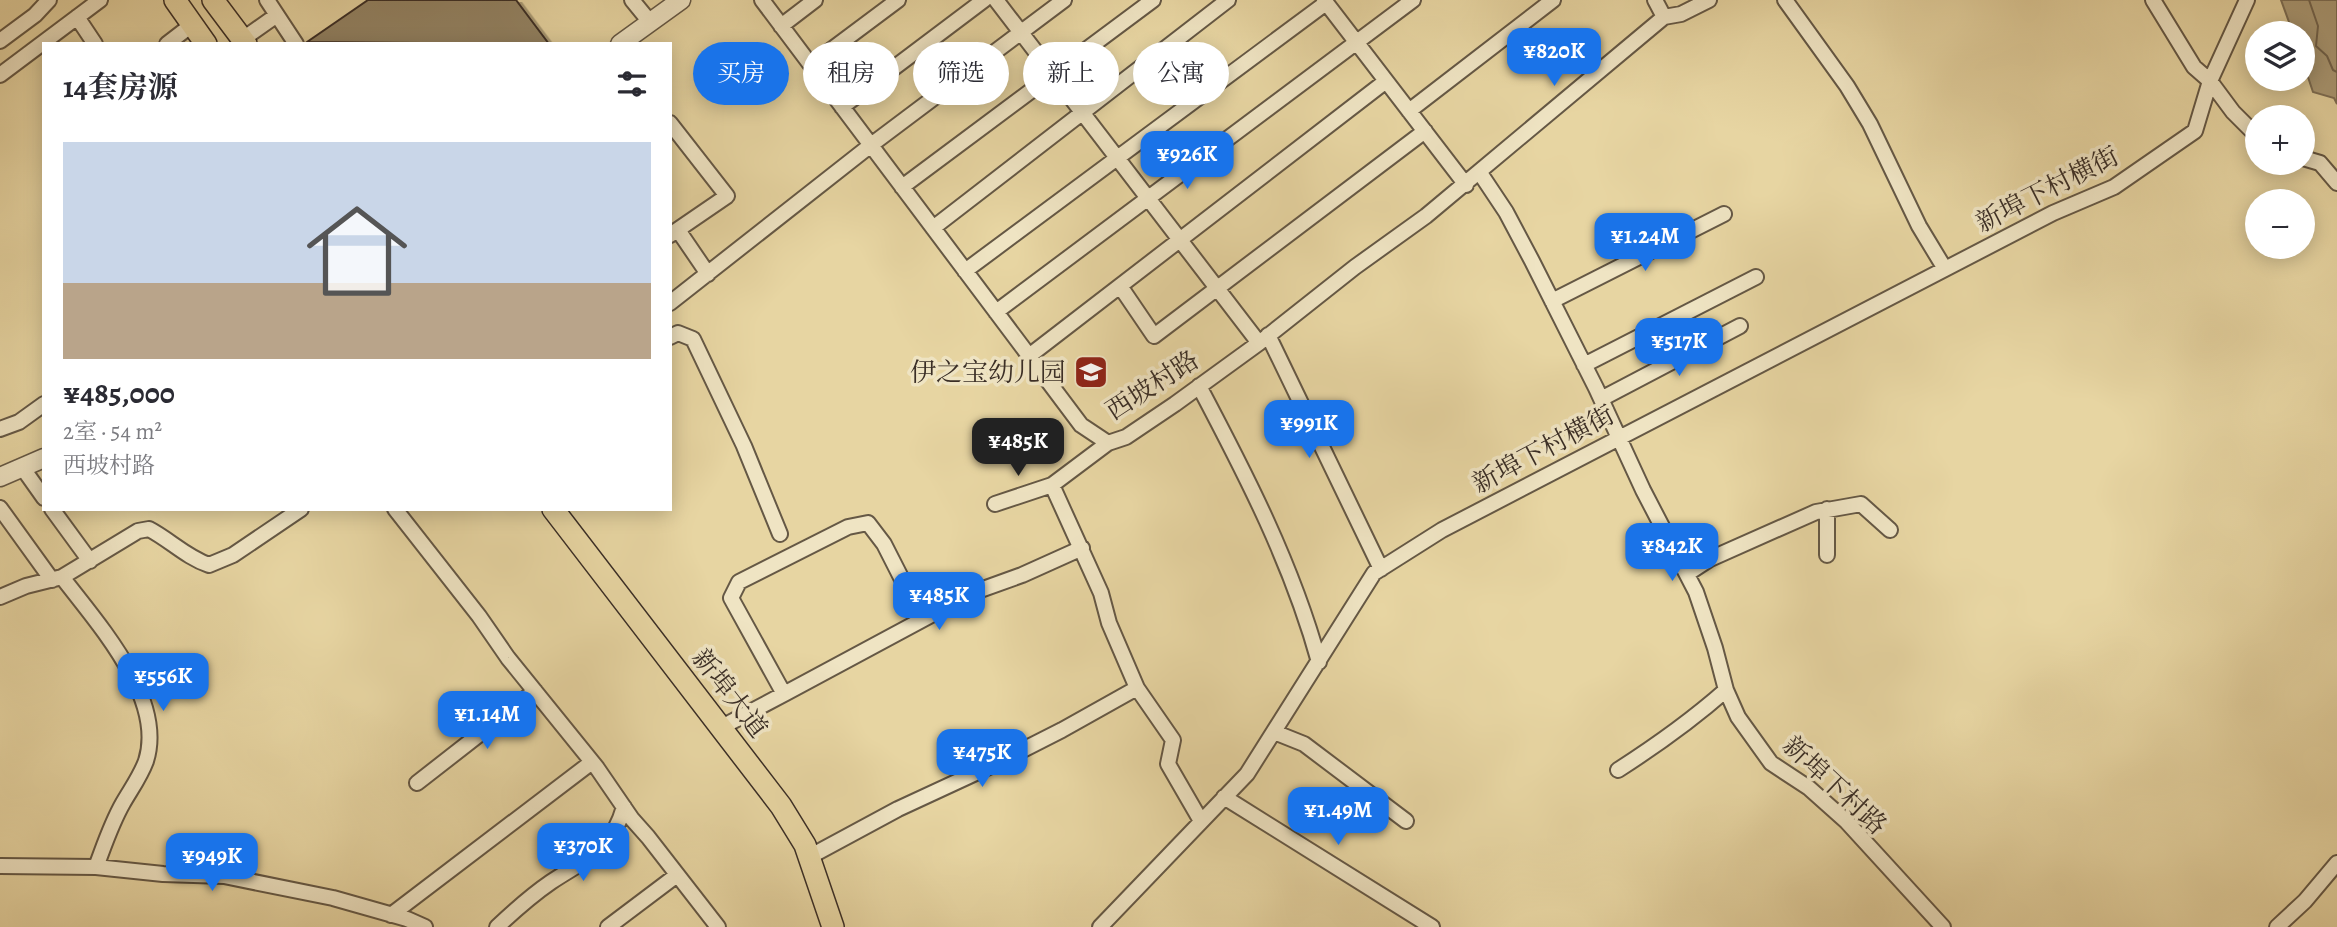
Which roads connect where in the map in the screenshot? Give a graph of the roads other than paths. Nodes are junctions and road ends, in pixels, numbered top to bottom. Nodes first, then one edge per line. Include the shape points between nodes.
1 (50, 0) edge
2 (100, 0) edge
3 (175, 0) edge
4 (213, 0) edge
5 (267, 0) edge
6 (632, 0) edge
7 (681, 0) edge
8 (762, 0) edge
9 (815, 0) edge
10 (898, 0) edge
11 (984, 0) edge
12 (996, 0) edge
13 (1064, 0) edge
14 (1153, 0) edge
15 (1228, 0) edge
16 (1413, 0) edge
17 (1553, 0) edge
18 (1655, 0) edge
19 (1709, 0) edge
20 (1785, 0) edge
21 (2153, 0) edge
22 (2247, 0) edge
23 (1325, 2) edge
24 (277, 15) junction
25 (77, 17) junction
26 (1664, 17) junction
27 (650, 22) junction
28 (193, 24) junction
29 (781, 26) junction
30 (1021, 33) junction
31 (0, 41) edge
32 (244, 41) edge
33 (44, 42) edge
34 (94, 42) edge
35 (170, 42) edge
36 (205, 42) edge
37 (295, 42) edge
38 (623, 42) edge
39 (842, 42) edge
40 (1028, 42) edge
41 (1096, 42) edge
42 (42, 43) edge
43 (1357, 43) junction
44 (803, 55) edge
45 (0, 75) edge
46 (1386, 81) junction
47 (2210, 81) junction
48 (1023, 96) edge
49 (1076, 105) edge
50 (842, 107) joint
51 (1409, 111) junction
52 (1082, 113) junction
53 (2245, 124) edge
54 (672, 126) edge
55 (1425, 131) junction
56 (871, 145) junction
57 (1117, 158) junction
58 (2315, 162) edge
59 (1480, 173) junction
60 (2337, 183) edge
61 (1466, 185) junction
62 (902, 187) junction
63 (1148, 198) junction
64 (1724, 214) dead end
65 (933, 228) junction
66 (674, 232) edge
67 (1180, 240) junction
68 (1945, 269) junction
69 (965, 271) junction
70 (708, 274) junction
71 (1756, 276) dead end
72 (1120, 286) junction
73 (1217, 288) junction
74 (672, 301) edge
75 (1552, 301) junction
76 (996, 312) junction
77 (1740, 327) dead end
78 (672, 336) edge
79 (1263, 339) junction
80 (1029, 356) junction
81 (1584, 365) junction
82 (1199, 386) junction
83 (1601, 399) junction
84 (42, 405) edge
85 (0, 429) edge
86 (1619, 437) junction
87 (1108, 443) junction
88 (42, 459) edge
89 (22, 467) junction
90 (0, 477) edge
91 (1052, 485) junction
92 (42, 495) edge
93 (995, 505) dead end
94 (0, 508) edge
95 (1827, 509) junction
96 (53, 511) edge
97 (298, 511) edge
98 (397, 511) edge
99 (555, 511) edge
100 (1890, 530) dead end
101 (780, 534) dead end
102 (1082, 548) junction
103 (1827, 555) dead end
104 (90, 561) junction
105 (1381, 569) junction
106 (1687, 574) junction
107 (57, 578) junction
108 (0, 597) edge
109 (912, 599) dead end
110 (1319, 662) junction
111 (1137, 688) junction
112 (1726, 690) junction
113 (535, 691) junction
114 (784, 694) junction
115 (720, 728) junction
116 (1273, 732) junction
117 (592, 762) junction
118 (1618, 770) dead end
119 (417, 783) dead end
120 (1224, 797) junction
121 (624, 807) junction
122 (1201, 821) junction
123 (1406, 821) dead end
124 (809, 857) junction
125 (2337, 863) edge
126 (0, 866) edge
127 (96, 867) junction
128 (677, 875) junction
129 (391, 915) junction
130 (425, 927) edge
131 (497, 927) edge
132 (608, 927) edge
133 (718, 927) edge
134 (832, 927) edge
135 (1100, 927) edge
136 (1432, 927) edge
137 (1942, 927) edge
138 (2277, 927) edge

1 - 31 street
2 - 25 street
3 - 28 main road
4 - 32 main road
5 - 24 street
6 - 27 street
7 - 27 street
8 - 29 street, 西坡村路
9 - 29 street
10 - 39 street
11 - 50 street
12 - 30 street
13 - 30 street
14 - 41 street
15 - 52 street
16 - 43 street
17 - 51 street
18 - 26 street
19 - 26 street
20 - 68 street via 1870,124
21 - 47 street via 2194,67
22 - 47 street, 新埠下村横街
23 - 43 street
23 - 57 street
24 - 32 street
24 - 37 street
25 - 33 street
25 - 34 street
26 - 59 street, 西坡村路
27 - 38 street
28 - 35 street
28 - 36 main road
29 - 44 street, 西坡村路
30 - 40 street
30 - 56 street
42 - 45 street
43 - 46 street
43 - 63 street
46 - 51 street
46 - 67 street
47 - 53 street
47 - 68 street, 新埠下村横街 via 2195,131 2114,187
48 - 62 street
49 - 52 street
50 - 56 street, 西坡村路
51 - 55 street
52 - 57 street
52 - 65 street
54 - 66 street via 727,196
55 - 61 street
55 - 73 street
56 - 62 street, 西坡村路
56 - 70 street
57 - 63 street
57 - 69 street
58 - 60 street
59 - 61 street, 西坡村路
59 - 75 street, 新埠下村路 via 1506,212
61 - 79 street, 西坡村路
62 - 65 street, 西坡村路
63 - 67 street
63 - 76 street
64 - 75 street
65 - 69 street, 西坡村路
66 - 70 street
67 - 72 street
67 - 73 street
68 - 86 street, 新埠下村横街
69 - 76 street, 西坡村路
70 - 74 street
71 - 81 street
72 - 73 street via 1154,337
72 - 80 street
73 - 79 street
75 - 81 street, 新埠下村路
76 - 80 street, 西坡村路
77 - 83 street
78 - 101 street via 678,333 693,339
79 - 82 street, 西坡村路
79 - 105 street
80 - 87 street, 西坡村路 via 1081,425
81 - 83 street, 新埠下村路
82 - 87 street, 西坡村路 via 1126,437
82 - 110 street via 1267,517
83 - 86 street, 新埠下村路
84 - 85 street
86 - 105 street, 新埠下村横街 via 1442,530
86 - 106 street, 新埠下村路
87 - 91 street
88 - 89 street
89 - 90 street
89 - 92 street
91 - 93 street
91 - 102 street
94 - 107 street
95 - 100 street via 1861,504
95 - 103 street
95 - 106 street via 1710,559
96 - 104 street
97 - 104 street via 233,555 209,565 149,529
98 - 113 street
99 - 115 main road, 新埠大道
102 - 111 street
102 - 114 street via 972,593
104 - 107 street
105 - 110 street, 新埠下村横街 via 1374,573
106 - 112 street, 新埠下村路
107 - 108 street
107 - 127 street via 133,675 149,741 142,770 108,832
109 - 114 street via 868,523 848,527 739,582 731,598
110 - 116 street, 新埠下村横街
111 - 122 street via 1173,740 1168,764
111 - 124 street
112 - 118 street via 1662,742
112 - 137 street, 新埠下村路 via 1738,717 1772,764 1809,788 1846,821
113 - 117 street
113 - 119 street
114 - 115 street
115 - 124 main road, 新埠大道 via 781,806
116 - 120 street, 新埠下村横街 via 1247,774
116 - 123 street via 1304,744
117 - 121 street
117 - 129 street
120 - 122 street, 新埠下村横街
120 - 136 street
121 - 128 street
121 - 131 street via 609,841
122 - 135 street, 新埠下村横街
124 - 134 main road, 新埠大道
125 - 138 street
126 - 127 street
127 - 129 street via 224,876
128 - 132 street
128 - 133 street
129 - 130 street

